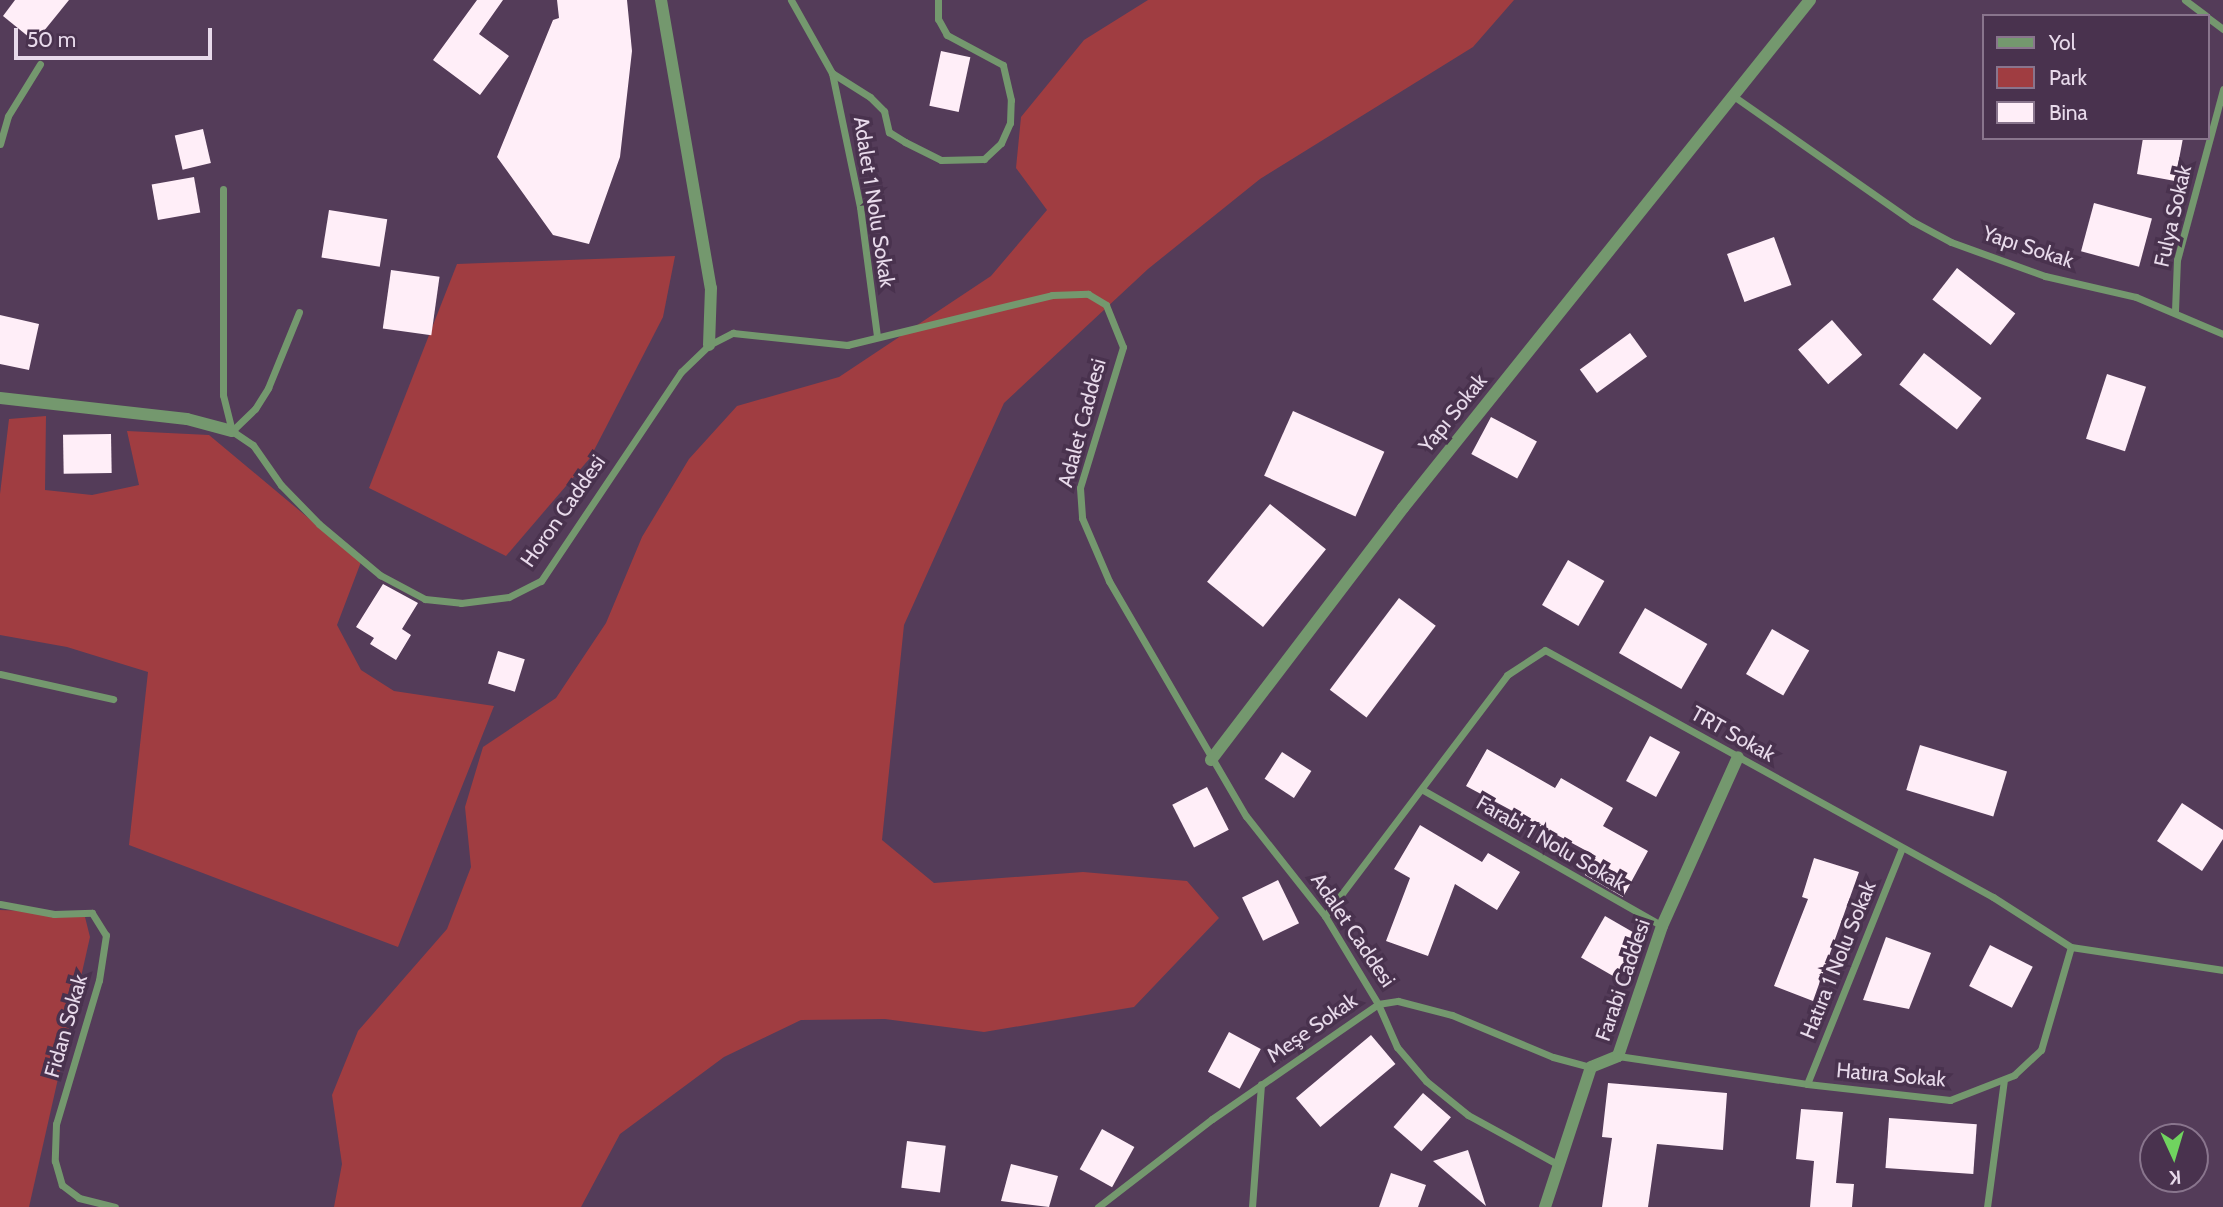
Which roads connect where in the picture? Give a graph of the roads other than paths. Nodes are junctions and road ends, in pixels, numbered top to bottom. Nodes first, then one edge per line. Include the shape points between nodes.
1 (661, 0) edge
2 (791, 0) edge
3 (938, 0) edge
4 (1810, 0) edge
5 (2185, 0) edge
6 (2203, 14) edge
7 (2209, 18) edge
8 (2223, 29) edge
9 (40, 64) dead end
10 (832, 73) junction
11 (2223, 89) edge
12 (1732, 95) junction
13 (0, 144) edge
14 (223, 189) dead end
15 (2175, 311) junction
16 (299, 312) dead end
17 (2223, 334) edge
18 (877, 337) junction
19 (709, 345) junction
20 (0, 398) edge
21 (232, 431) junction
22 (0, 674) edge
23 (113, 699) dead end
24 (1738, 757) junction
25 (1211, 760) junction
26 (1423, 790) junction
27 (1902, 848) junction
28 (0, 904) edge
29 (1325, 916) junction
30 (1662, 926) junction
31 (2071, 947) junction
32 (2223, 970) edge
33 (1378, 1004) junction
34 (1618, 1055) junction
35 (1591, 1067) junction
36 (2004, 1080) junction
37 (1261, 1084) junction
38 (1807, 1084) junction
39 (1560, 1166) junction
40 (115, 1207) edge
41 (1098, 1207) edge
42 (1252, 1207) edge
43 (1545, 1207) edge
44 (1987, 1207) edge

1 - 19 street via 711,288
2 - 10 street, Adalet 1 Nolu Sokak
3 - 10 street, Adalet 1 Nolu Sokak via 938,19 947,35 1003,65 1011,100 1010,123 1001,143 984,159 941,160 905,142 889,132 884,111 870,97
4 - 12 street, Yapı Sokak
5 - 6 street
7 - 8 street
9 - 13 street via 8,116
10 - 18 street, Adalet 1 Nolu Sokak via 860,207
11 - 15 street, Fulya Sokak via 2177,260
12 - 15 street, Yapı Sokak via 1912,221 1951,242 2045,275
12 - 25 street, Yapı Sokak via 1403,508
14 - 21 street via 223,395
15 - 17 street, Yapı Sokak
16 - 21 street via 268,388 255,409
18 - 19 street, Adalet Caddesi via 847,345 733,334
18 - 25 street, Adalet Caddesi via 1052,295 1088,294 1106,305 1123,347 1080,488 1082,518 1109,581
19 - 21 street, Horon Caddesi via 681,372 541,581 509,597 461,603 425,598 380,575 319,524 281,485 253,445
20 - 21 street, Horon Caddesi via 187,419
22 - 23 street
24 - 26 street, TRT Sokak via 1545,650 1507,675
24 - 27 street, TRT Sokak
24 - 30 street, Farabi Caddesi
25 - 29 street, Adalet Caddesi via 1246,816
26 - 29 street, TRT Sokak
26 - 30 street, Farabi 1 Nolu Sokak
27 - 31 street, TRT Sokak via 1993,897
27 - 38 street, Hatıra 1 Nolu Sokak
28 - 40 street, Fidan Sokak via 54,914 92,914 106,935 99,980 56,1124 55,1161 62,1185 79,1198
29 - 33 street, Adalet Caddesi
30 - 34 street, Farabi Caddesi
31 - 32 street, TRT Sokak
31 - 36 street, Hatıra Sokak via 2041,1050
33 - 35 street, Adalet Caddesi via 1398,1001 1452,1015 1553,1057
33 - 37 street, Meşe Sokak
33 - 39 street, Meşe Sokak via 1397,1047 1426,1081 1468,1115
34 - 35 street, Farabi Caddesi
34 - 38 street, Hatıra Sokak
35 - 39 street, Farabi Caddesi
36 - 38 street, Hatıra Sokak via 1950,1100
36 - 44 street
37 - 41 street, Meşe Sokak
37 - 42 street
39 - 43 street, Farabi Caddesi

